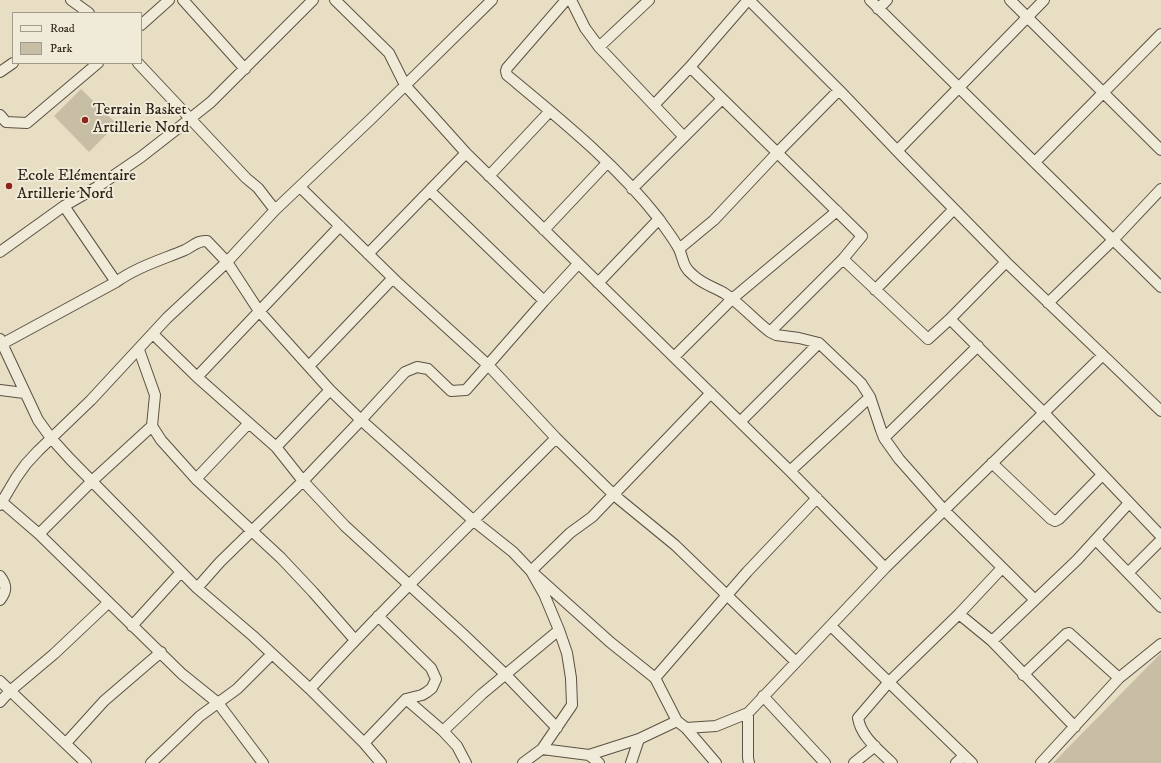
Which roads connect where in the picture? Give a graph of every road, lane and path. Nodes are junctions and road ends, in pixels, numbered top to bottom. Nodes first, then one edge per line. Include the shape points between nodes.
1 (71, 0) edge
2 (169, 0) edge
3 (183, 0) edge
4 (313, 0) edge
5 (335, 0) edge
6 (492, 0) edge
7 (566, 0) edge
8 (571, 0) edge
9 (649, 0) edge
10 (748, 0) edge
11 (870, 0) edge
12 (887, 0) edge
13 (1010, 0) edge
14 (1044, 0) edge
15 (878, 9) junction
16 (86, 12) edge
17 (1028, 17) junction
18 (142, 24) edge
19 (1161, 34) edge
20 (599, 47) junction
21 (12, 64) edge
22 (97, 64) edge
23 (139, 64) edge
24 (690, 67) junction
25 (245, 69) junction
26 (0, 72) edge
27 (406, 85) junction
28 (958, 88) junction
29 (839, 90) junction
30 (1103, 92) junction
31 (722, 99) junction
32 (654, 105) junction
33 (550, 111) junction
34 (0, 115) edge
35 (191, 118) junction
36 (684, 137) junction
37 (1161, 150) edge
38 (898, 151) junction
39 (466, 153) junction
40 (777, 153) junction
41 (1035, 162) junction
42 (607, 163) junction
43 (490, 176) junction
44 (300, 187) junction
45 (632, 189) junction
46 (1161, 189) edge
47 (430, 190) junction
48 (64, 206) junction
49 (954, 209) junction
50 (275, 210) junction
51 (837, 211) junction
52 (659, 219) junction
53 (340, 226) junction
54 (544, 230) junction
55 (1112, 240) junction
56 (679, 249) junction
57 (0, 252) edge
58 (368, 254) junction
59 (843, 258) junction
60 (227, 262) junction
61 (1006, 262) junction
62 (578, 264) junction
63 (393, 278) junction
64 (116, 282) junction
65 (598, 283) junction
66 (1161, 287) edge
67 (875, 290) junction
68 (732, 299) junction
69 (544, 300) junction
70 (1048, 303) junction
71 (259, 311) junction
72 (950, 318) junction
73 (770, 332) junction
74 (153, 334) junction
75 (1, 343) edge
76 (819, 343) junction
77 (978, 346) junction
78 (139, 350) junction
79 (1103, 355) junction
80 (674, 357) junction
81 (488, 365) junction
82 (309, 366) junction
83 (197, 377) junction
84 (0, 390) edge
85 (330, 390) junction
86 (24, 393) junction
87 (711, 393) junction
88 (870, 397) junction
89 (1161, 411) edge
90 (1044, 413) junction
91 (361, 420) junction
92 (740, 422) junction
93 (248, 424) junction
94 (152, 426) junction
95 (51, 438) junction
96 (556, 438) junction
97 (884, 438) junction
98 (276, 447) junction
99 (992, 463) junction
100 (790, 471) junction
101 (1102, 474) junction
102 (196, 478) junction
103 (92, 481) junction
104 (302, 481) junction
105 (0, 483) edge
106 (7, 491) junction
107 (614, 495) junction
108 (817, 498) junction
109 (1, 503) edge
110 (1129, 503) junction
111 (944, 510) junction
112 (474, 520) junction
113 (252, 531) junction
114 (39, 534) junction
115 (1161, 536) edge
116 (1096, 540) junction
117 (1161, 540) edge
118 (885, 568) junction
119 (1002, 568) junction
120 (531, 571) junction
121 (181, 572) junction
122 (1128, 572) junction
123 (0, 576) edge
124 (408, 584) junction
125 (197, 588) junction
126 (726, 596) junction
127 (0, 600) edge
128 (1035, 600) junction
129 (108, 603) junction
130 (1161, 607) edge
131 (959, 614) junction
132 (378, 616) junction
133 (132, 626) junction
134 (830, 626) junction
135 (559, 630) junction
136 (355, 640) junction
137 (992, 642) junction
138 (1161, 644) edge
139 (160, 652) junction
140 (272, 654) junction
141 (796, 662) junction
142 (506, 675) junction
143 (1023, 675) junction
144 (655, 678) junction
145 (1119, 678) junction
146 (0, 681) edge
147 (888, 683) junction
148 (310, 689) junction
149 (10, 691) junction
150 (763, 696) junction
151 (406, 699) junction
152 (0, 702) edge
153 (218, 703) junction
154 (748, 713) junction
155 (677, 721) junction
156 (1075, 727) junction
157 (557, 728) junction
158 (686, 728) junction
159 (443, 731) junction
160 (639, 739) junction
161 (66, 743) junction
162 (364, 743) junction
163 (875, 746) junction
164 (542, 749) junction
165 (590, 755) junction
166 (964, 756) junction
167 (86, 763) edge
168 (151, 763) edge
169 (263, 763) edge
170 (382, 763) edge
171 (466, 763) edge
172 (523, 763) edge
173 (600, 763) edge
174 (631, 763) edge
175 (716, 763) edge
176 (749, 763) edge
177 (825, 763) edge
178 (854, 763) edge
179 (892, 763) edge
180 (956, 763) edge
181 (972, 763) edge
182 (1041, 763) edge

1 - 16 street
2 - 18 street
3 - 25 street
4 - 25 street
5 - 27 street via 389,53
6 - 27 street
7 - 33 street via 506,71 507,75
8 - 20 street via 585,28
9 - 20 street
10 - 24 street
10 - 29 street
11 - 15 street
12 - 15 street
13 - 17 street
14 - 17 street
15 - 28 street
17 - 28 street
17 - 30 street
19 - 30 street
20 - 32 street
21 - 26 street
22 - 34 street via 27,123 6,122
23 - 35 street
24 - 31 street
24 - 32 street
25 - 35 street
27 - 39 street
27 - 44 street
28 - 38 street
28 - 41 street
29 - 38 street
29 - 40 street
30 - 37 street
30 - 41 street
31 - 36 street
31 - 40 street
32 - 36 street
33 - 42 street
33 - 43 street
35 - 48 street via 97,188
35 - 50 street via 258,188
36 - 45 street
38 - 49 street
39 - 43 street
39 - 47 street
40 - 51 street
40 - 56 street via 714,220
41 - 55 street
42 - 45 street
42 - 54 street
43 - 54 street
44 - 50 street
44 - 53 street
45 - 52 street
46 - 55 street
47 - 58 street
47 - 69 street
48 - 57 street
48 - 64 street
49 - 61 street
49 - 67 street
50 - 60 street
51 - 59 street via 862,236
51 - 68 street
52 - 56 street
52 - 65 street
53 - 58 street
53 - 71 street
54 - 62 street
55 - 66 street
55 - 70 street
56 - 68 street via 683,263 693,276
58 - 63 street
59 - 67 street
59 - 73 street
60 - 64 street via 207,240 202,240 133,271
60 - 71 street
60 - 74 street
61 - 70 street
61 - 72 street
62 - 65 street
62 - 69 street
63 - 81 street
63 - 82 street
64 - 75 street
65 - 80 street
67 - 72 street via 927,339
68 - 73 street
68 - 80 street
69 - 81 street
70 - 79 street
71 - 82 street
71 - 83 street
72 - 77 street
73 - 76 street
74 - 78 street
74 - 83 street
75 - 86 street
76 - 88 street via 860,383
76 - 92 street
77 - 90 street
77 - 97 street
78 - 94 street via 155,395
78 - 95 street
79 - 89 street
79 - 90 street
80 - 87 street
81 - 91 street via 466,390 452,391 428,369 417,367 405,372
81 - 96 street
82 - 85 street
83 - 93 street
84 - 86 street
85 - 91 street
85 - 98 street
86 - 95 street
87 - 92 street
87 - 107 street
88 - 97 street
88 - 100 street
90 - 99 street
90 - 101 street
91 - 104 street
91 - 112 street
92 - 100 street
93 - 98 street
93 - 102 street
94 - 102 street via 161,440
94 - 103 street
95 - 103 street
95 - 106 street via 26,464
96 - 107 street
96 - 112 street
97 - 111 street
98 - 104 street
99 - 101 street via 1055,521
99 - 111 street
100 - 108 street
101 - 110 street
102 - 113 street
103 - 114 street
103 - 121 street
104 - 113 street
104 - 124 street via 345,526
105 - 106 street
106 - 109 street
107 - 120 street
107 - 126 street via 675,546
108 - 118 street
108 - 126 street
109 - 114 street
110 - 115 street
110 - 116 street
111 - 118 street
111 - 119 street
112 - 120 street via 513,552
112 - 124 street
113 - 125 street
113 - 136 street via 313,592
114 - 129 street
116 - 122 street
116 - 128 street
117 - 122 street
118 - 134 street
119 - 128 street
119 - 131 street
120 - 135 street
120 - 144 street via 610,642
121 - 125 street
121 - 133 street
122 - 130 street
123 - 127 street via 6,589
124 - 132 street
124 - 142 street
125 - 140 street
126 - 141 street
126 - 144 street
128 - 137 street
129 - 133 street
129 - 149 street
131 - 137 street
131 - 147 street
132 - 136 street
132 - 151 street via 431,668 436,679 427,692
133 - 139 street
134 - 141 street
134 - 147 street
135 - 142 street
135 - 157 street via 567,653 572,706
136 - 148 street
137 - 143 street
138 - 145 street
139 - 153 street
139 - 161 street via 104,701
140 - 148 street
140 - 153 street via 248,679
141 - 150 street
142 - 157 street
142 - 159 street
143 - 145 street via 1069,633
143 - 156 street
144 - 155 street
145 - 156 street
146 - 149 street
147 - 163 street via 858,718 864,733
147 - 166 street
148 - 162 street
149 - 152 street
149 - 161 street
150 - 154 street
150 - 177 street
151 - 159 street
151 - 162 street
153 - 168 street via 200,716
153 - 169 street
154 - 158 street via 716,726
154 - 176 street
155 - 158 street
155 - 160 street
156 - 182 street
157 - 164 street
158 - 175 street
159 - 171 street via 457,746
160 - 165 street
160 - 174 street
161 - 167 street
162 - 170 street
163 - 178 street
163 - 179 street
164 - 165 street
164 - 172 street
165 - 173 street
166 - 180 street
166 - 181 street

